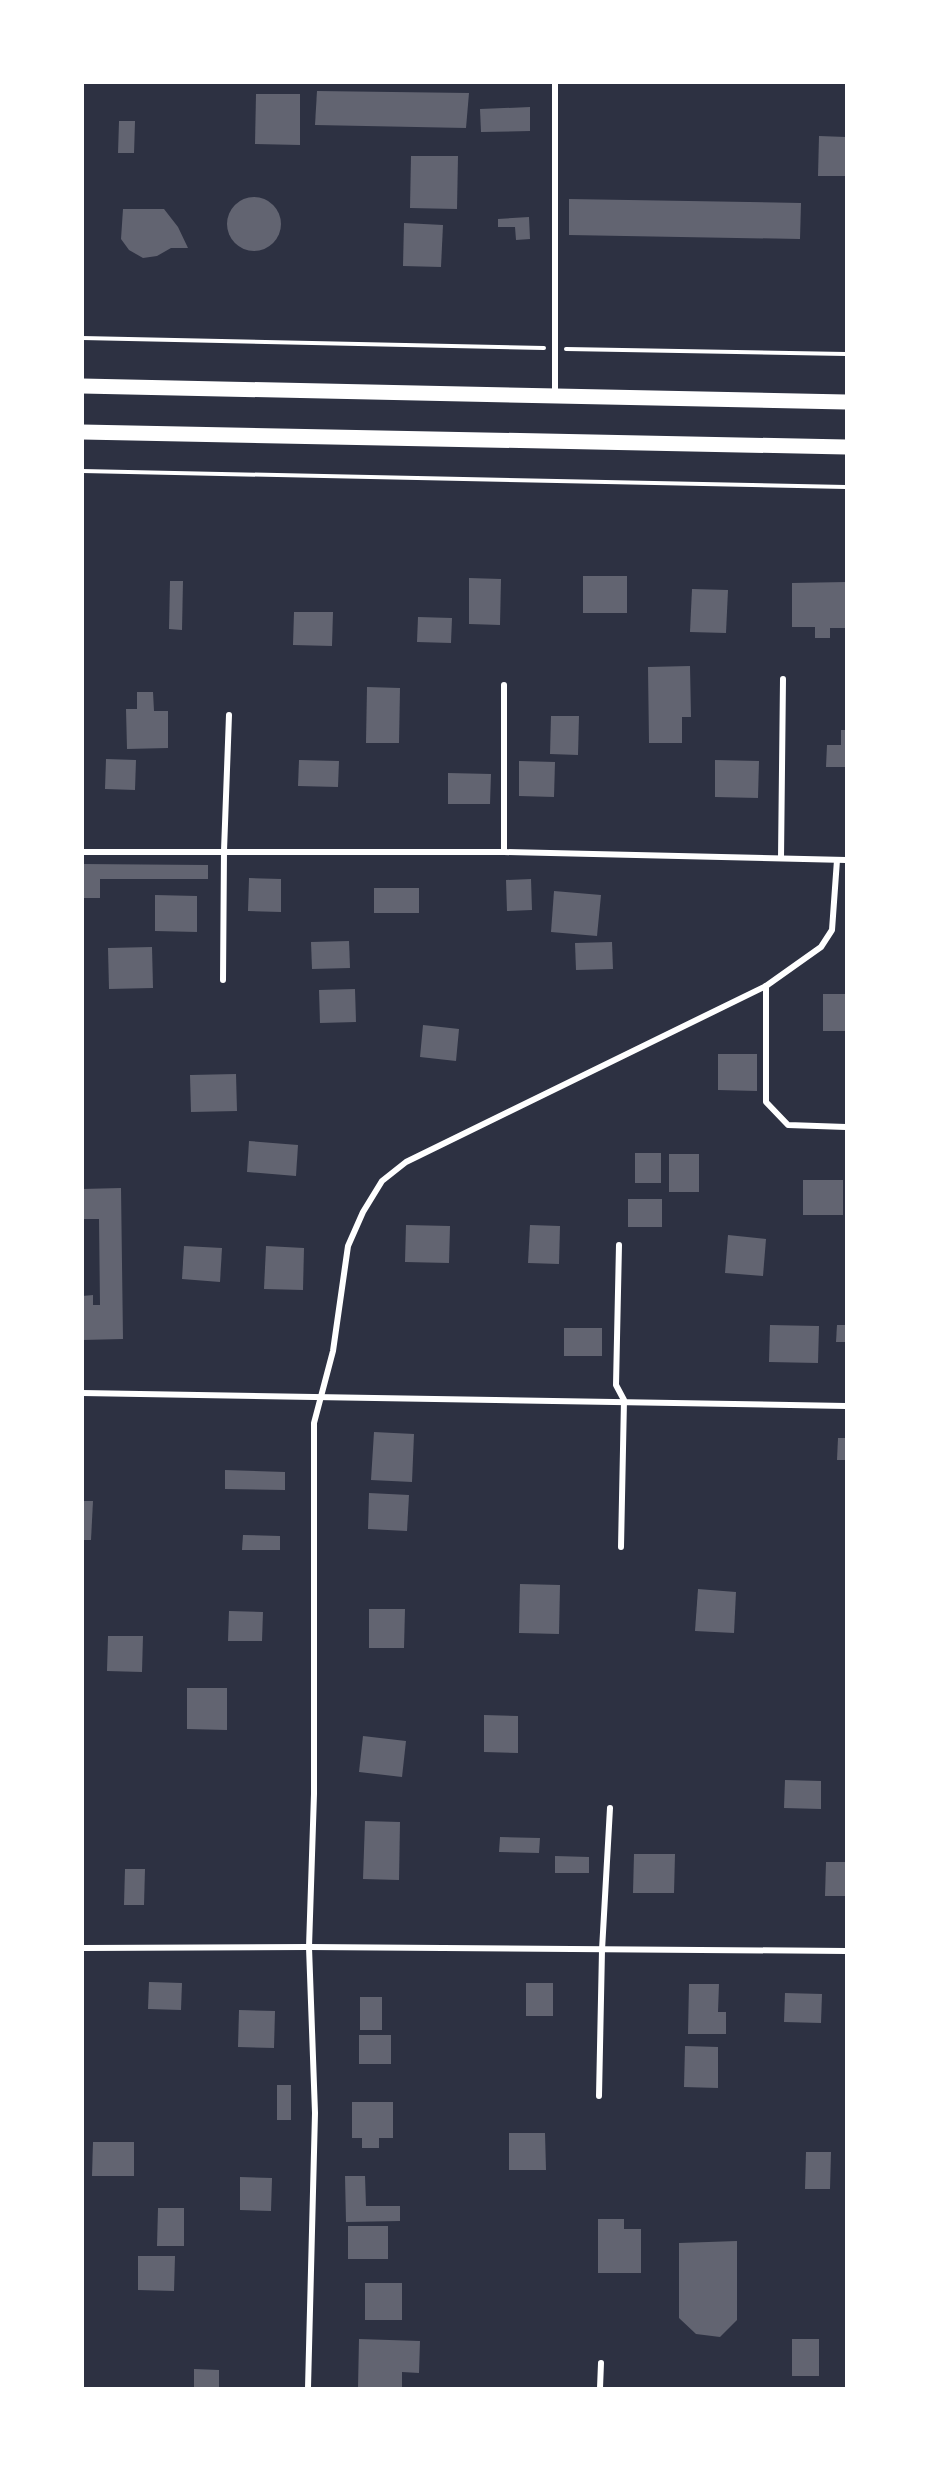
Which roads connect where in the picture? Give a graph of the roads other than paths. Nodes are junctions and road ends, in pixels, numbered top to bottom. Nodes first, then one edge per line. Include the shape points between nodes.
1 (555, 82) edge
2 (82, 386) edge
3 (555, 396) junction
4 (846, 402) edge
5 (82, 432) edge
6 (846, 447) edge
7 (783, 679) dead end
8 (504, 685) dead end
9 (229, 714) dead end
10 (224, 851) junction
11 (82, 852) edge
12 (504, 852) junction
13 (782, 858) junction
14 (837, 860) junction
15 (846, 860) edge
16 (223, 980) dead end
17 (766, 986) junction
18 (846, 1127) edge
19 (619, 1245) dead end
20 (82, 1393) edge
21 (320, 1396) junction
22 (624, 1400) junction
23 (846, 1406) edge
24 (621, 1547) dead end
25 (610, 1808) dead end
26 (309, 1947) junction
27 (82, 1948) edge
28 (602, 1950) junction
29 (846, 1951) edge
30 (599, 2096) dead end
31 (601, 2362) dead end
32 (308, 2388) edge
33 (600, 2388) edge

1 - 3 street
2 - 3 main road
3 - 4 main road
5 - 6 main road
7 - 13 street
8 - 12 street
9 - 10 street
10 - 11 street
10 - 12 street
10 - 16 street
12 - 13 street
13 - 14 street
14 - 15 street
14 - 17 street via 832,930 821,947
17 - 18 street via 766,1102 788,1125
17 - 21 street via 406,1162 382,1181 348,1246 333,1351
19 - 22 street via 616,1385
20 - 21 street
21 - 22 street
21 - 26 street via 314,1423 314,1782
22 - 23 street
22 - 24 street
25 - 28 street
26 - 27 street
26 - 28 street
26 - 32 street via 315,2113
28 - 29 street
28 - 30 street
31 - 33 street

